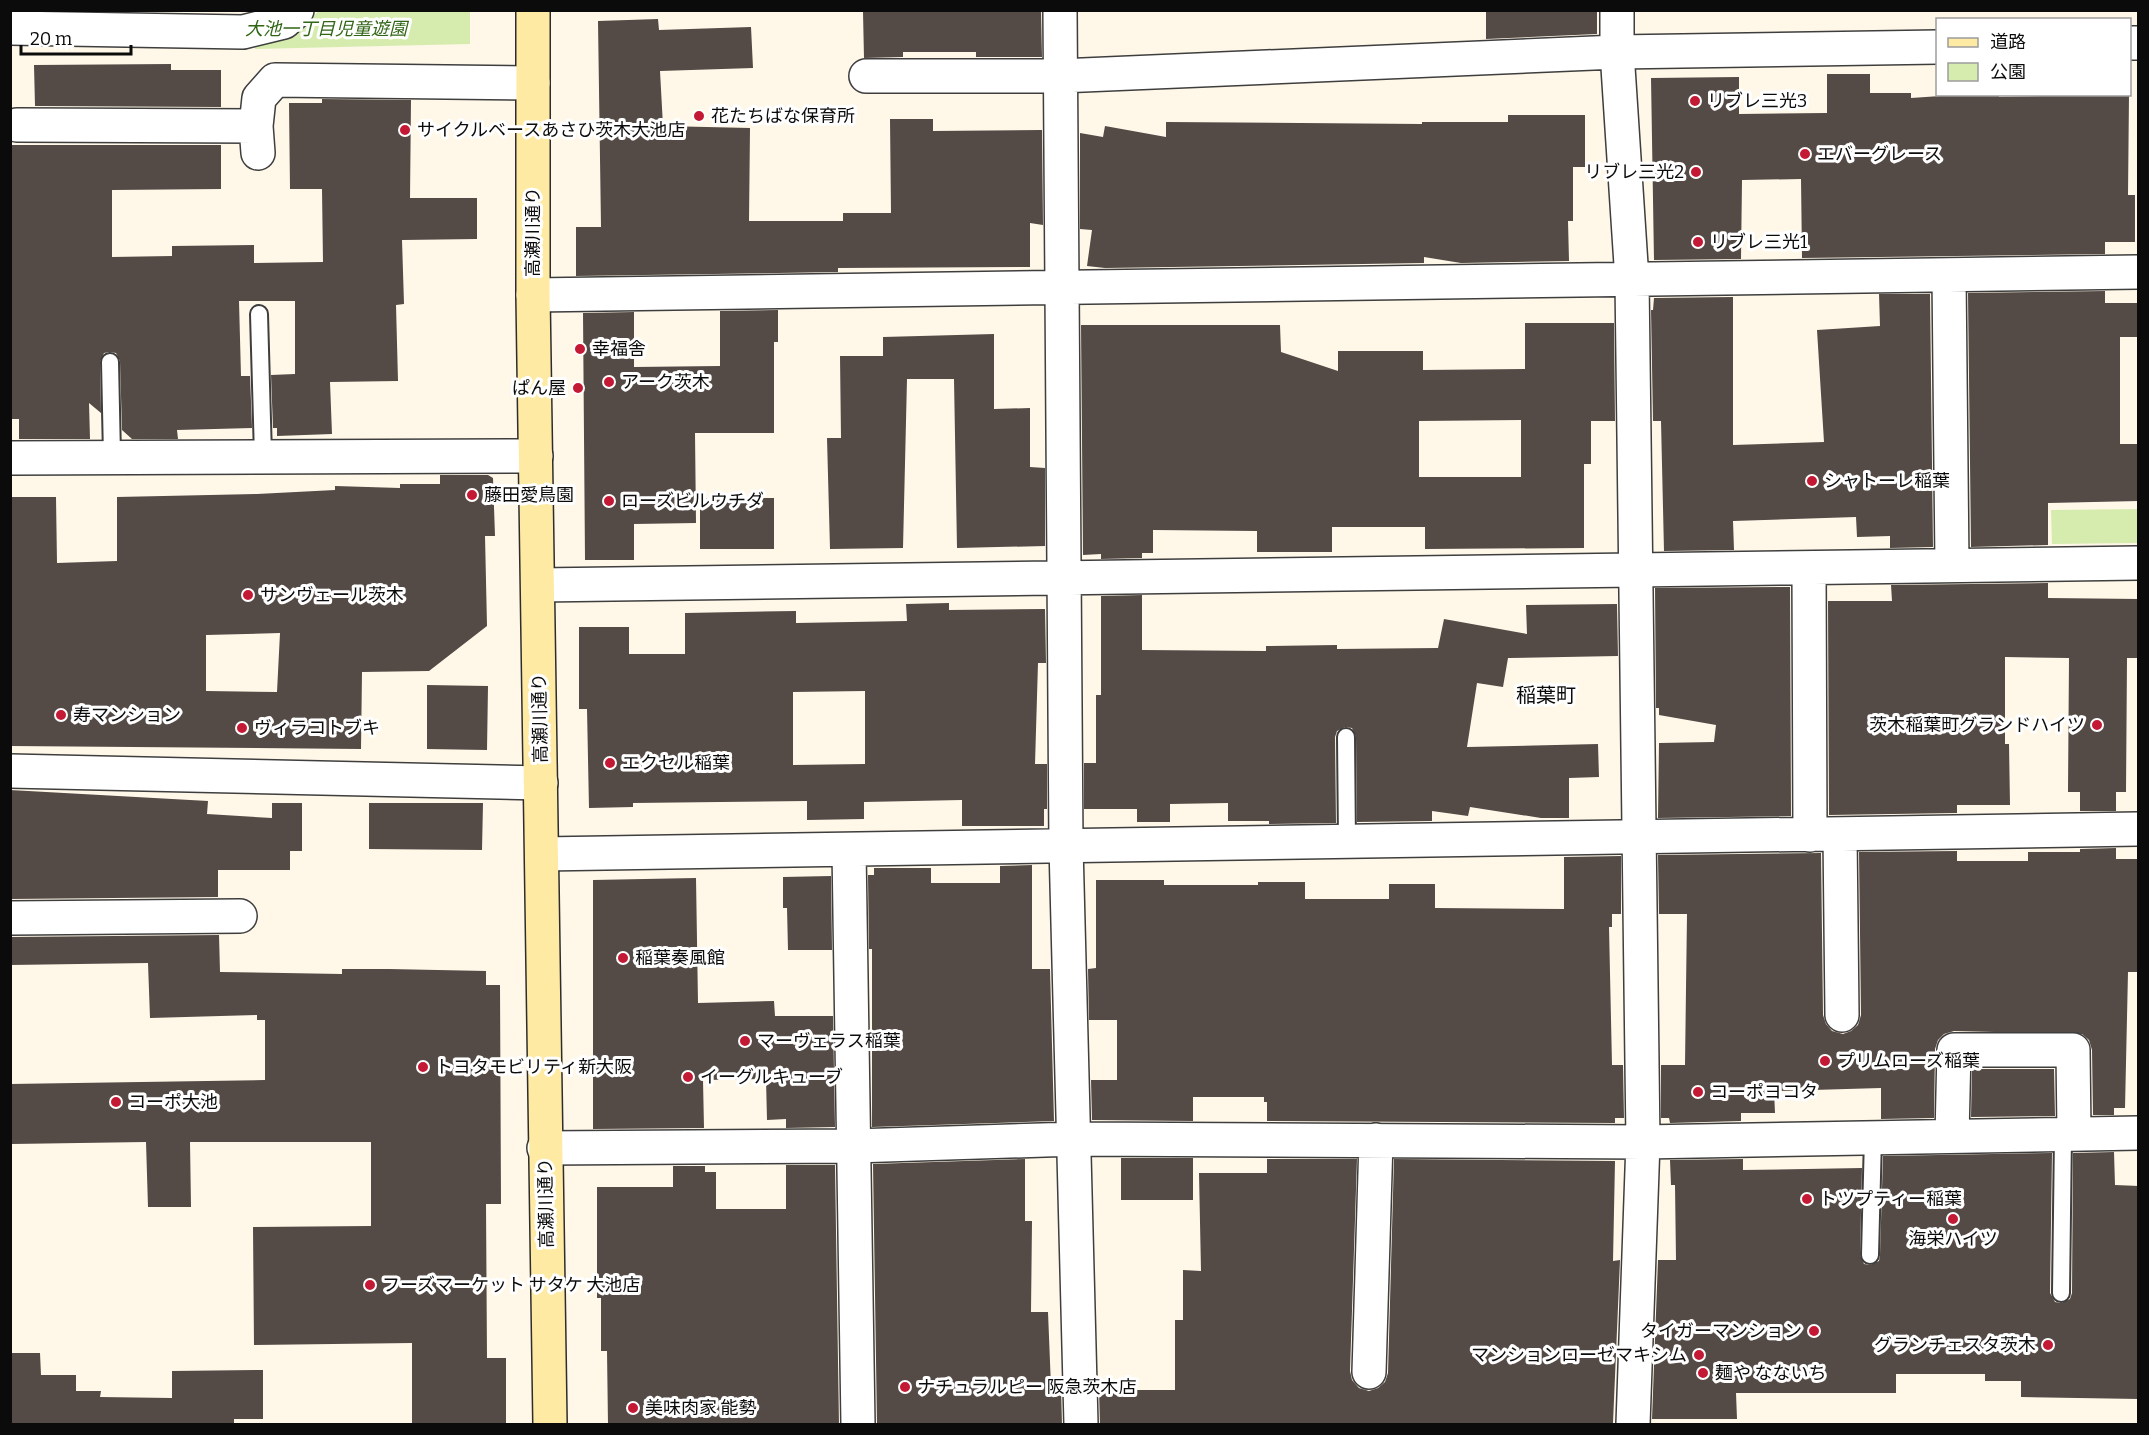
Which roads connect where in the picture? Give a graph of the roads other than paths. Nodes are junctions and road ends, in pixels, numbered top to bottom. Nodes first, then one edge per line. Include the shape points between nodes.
1 (297, 10) edge
2 (533, 10) edge
3 (1060, 10) edge
4 (1617, 10) edge
5 (10, 28) edge
6 (1936, 47) edge
7 (1617, 52) junction
8 (866, 76) dead end
9 (1060, 76) junction
10 (533, 83) junction
11 (17, 125) dead end
12 (2139, 272) edge
13 (1949, 275) junction
14 (1632, 280) junction
15 (1062, 287) junction
16 (533, 295) junction
17 (259, 314) dead end
18 (110, 362) dead end
19 (112, 456) junction
20 (263, 456) junction
21 (536, 456) junction
22 (10, 458) edge
23 (2139, 563) edge
24 (1952, 565) junction
25 (1809, 568) junction
26 (1636, 570) junction
27 (1064, 579) junction
28 (538, 585) junction
29 (1346, 737) dead end
30 (10, 771) edge
31 (541, 783) junction
32 (2139, 829) edge
33 (1825, 835) junction
34 (1639, 837) junction
35 (1347, 842) junction
36 (1066, 846) junction
37 (849, 850) junction
38 (542, 854) junction
39 (240, 916) dead end
40 (10, 918) edge
41 (1842, 1015) dead end
42 (2139, 1133) edge
43 (2068, 1134) junction
44 (1952, 1136) junction
45 (1873, 1137) junction
46 (1075, 1139) junction
47 (1376, 1140) junction
48 (1643, 1142) junction
49 (854, 1146) junction
50 (544, 1148) junction
51 (1870, 1255) dead end
52 (2061, 1293) dead end
53 (1369, 1372) dead end
54 (550, 1425) edge
55 (858, 1425) edge
56 (1081, 1425) edge
57 (1634, 1425) edge

1 - 5 street via 284,22 243,32
2 - 10 street, 高瀬川通り
3 - 9 street
4 - 7 street
6 - 7 street
7 - 9 street
7 - 14 street
8 - 9 street
9 - 15 street
10 - 11 street via 275,80 259,98 257,140
10 - 16 street, 高瀬川通り
12 - 13 street
13 - 14 street
13 - 24 street
14 - 15 street
14 - 26 street
15 - 16 street
15 - 27 street
16 - 21 street, 高瀬川通り
17 - 20 lane
18 - 19 lane
19 - 20 street
19 - 22 street
20 - 21 street
21 - 28 street, 高瀬川通り
23 - 24 street
24 - 25 street
25 - 26 street
25 - 33 street
26 - 27 street
26 - 34 street
27 - 28 street
27 - 36 street
28 - 31 street, 高瀬川通り
29 - 35 lane
30 - 31 street
31 - 38 street, 高瀬川通り
32 - 33 street
33 - 34 street
33 - 41 street
34 - 35 street
34 - 48 street
35 - 36 street
36 - 37 street
36 - 46 street
37 - 38 street
37 - 49 street
38 - 50 street, 高瀬川通り
39 - 40 street
42 - 43 street
43 - 44 street
43 - 44 street via 2073,1050 1953,1050
43 - 52 lane
44 - 45 street
45 - 48 street
45 - 51 lane
46 - 47 street
46 - 49 street
46 - 56 street
47 - 48 street
47 - 53 street
48 - 57 street
49 - 50 street
49 - 55 street
50 - 54 street, 高瀬川通り

